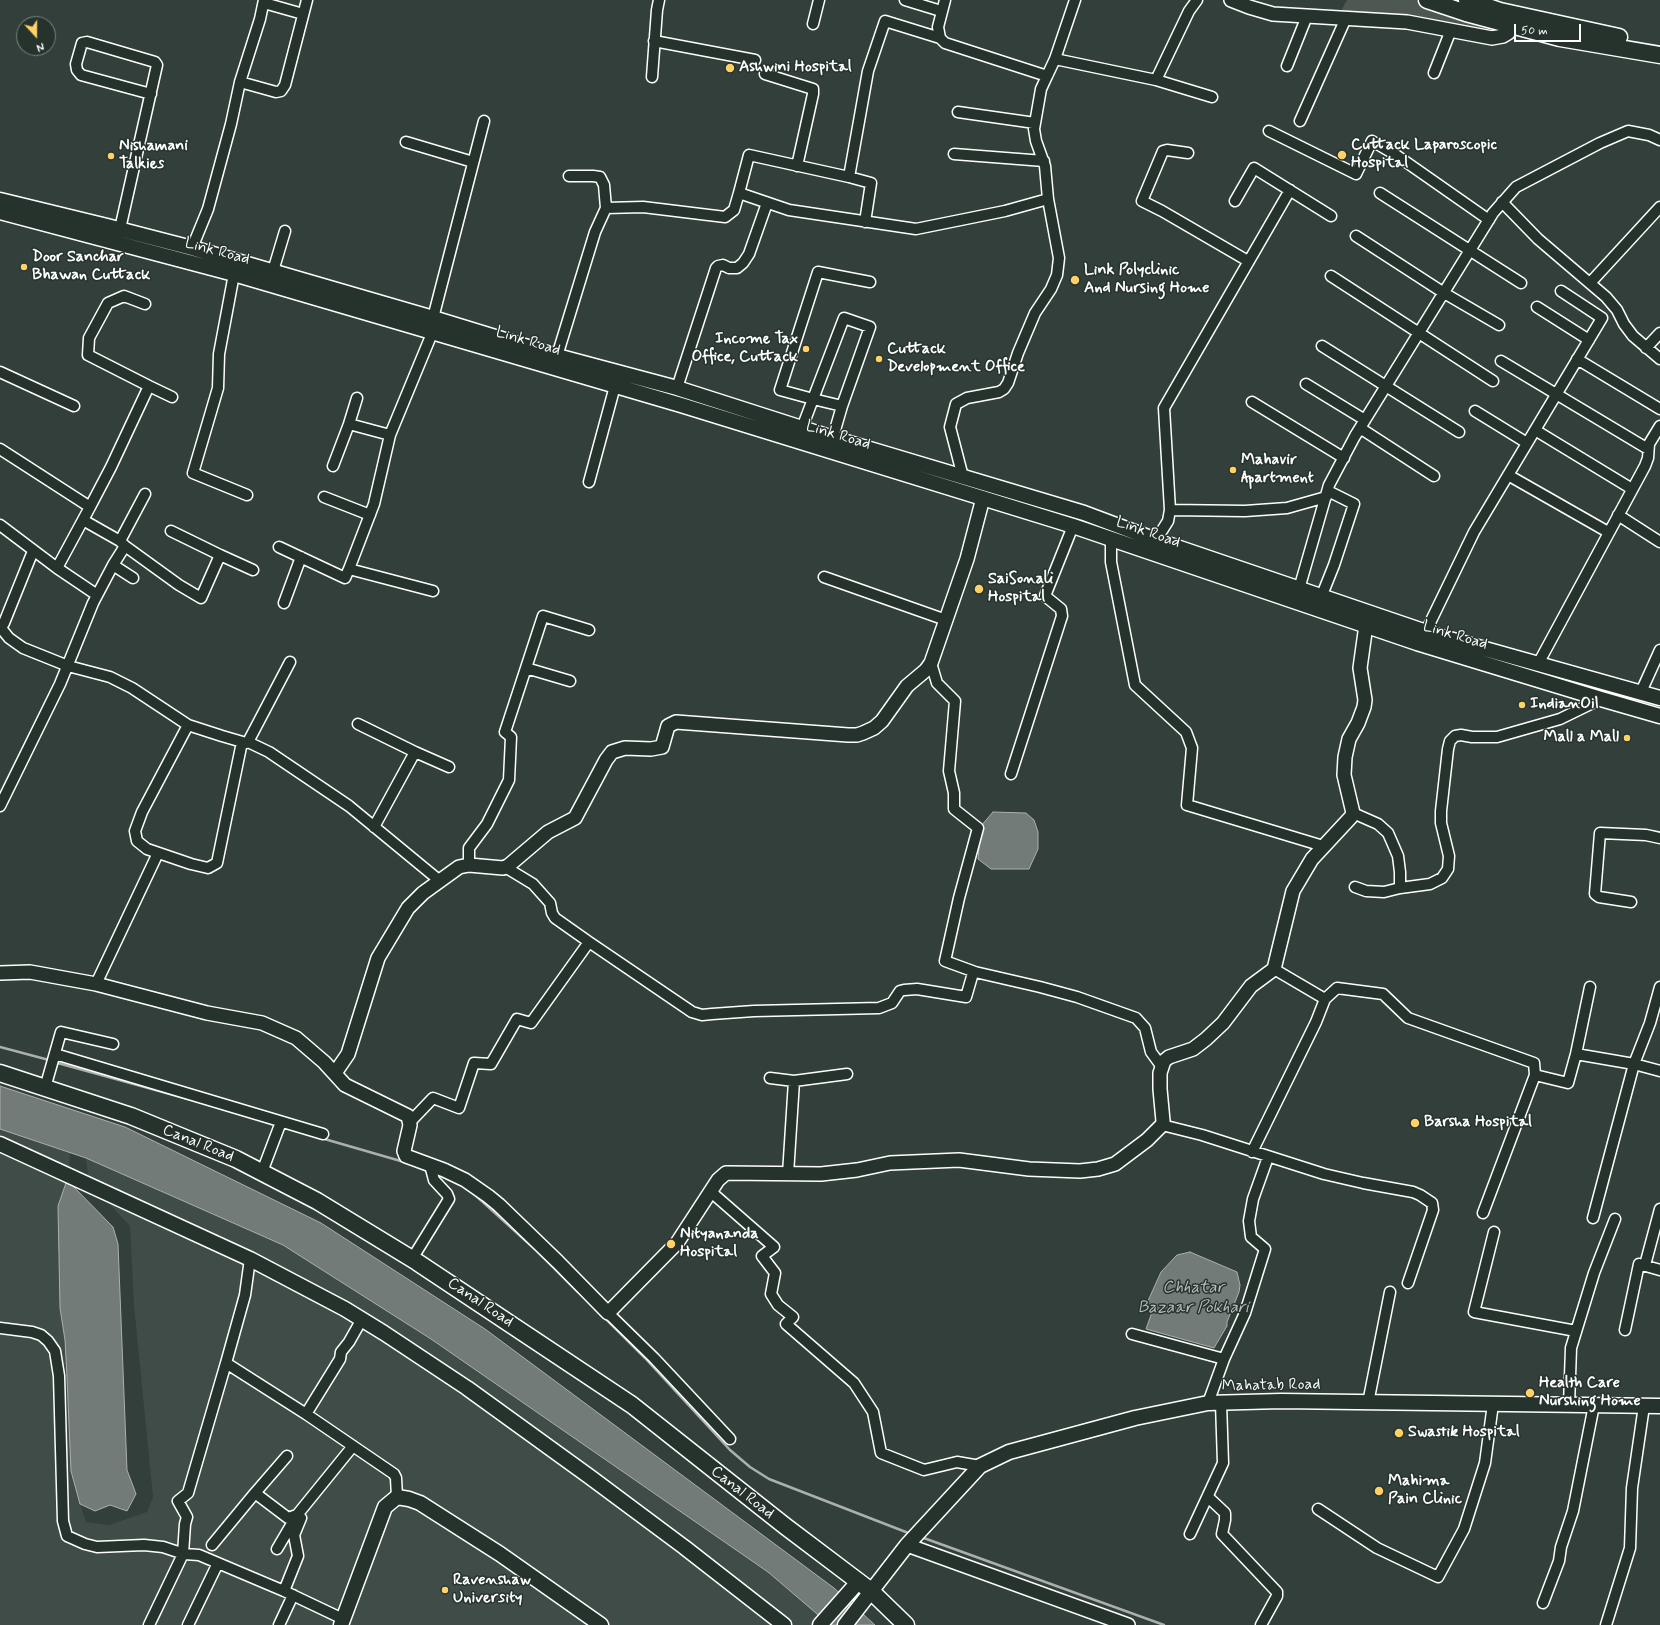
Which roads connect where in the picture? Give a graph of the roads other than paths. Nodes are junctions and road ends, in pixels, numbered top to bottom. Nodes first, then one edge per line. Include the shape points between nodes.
1 (307, 0) edge
2 (659, 0) edge
3 (819, 0) edge
4 (905, 0) edge
5 (945, 0) edge
6 (1075, 0) edge
7 (1197, 0) edge
8 (1231, 0) edge
9 (1427, 0) edge
10 (1467, 0) edge
11 (264, 1) edge
12 (942, 11) junction
13 (303, 14) junction
14 (1307, 16) junction
15 (1346, 18) junction
16 (813, 24) dead end
17 (1513, 26) junction
18 (1452, 30) junction
19 (940, 38) junction
20 (654, 41) junction
21 (1660, 44) edge
22 (1660, 55) edge
23 (1055, 58) junction
24 (754, 60) dead end
25 (1287, 66) dead end
26 (1434, 73) dead end
27 (765, 74) dead end
28 (1047, 76) junction
29 (652, 77) dead end
30 (1156, 80) junction
31 (240, 82) junction
32 (151, 94) junction
33 (1212, 97) dead end
34 (958, 112) dead end
35 (1300, 121) dead end
36 (484, 122) dead end
37 (1035, 123) junction
38 (1269, 131) dead end
39 (1660, 140) edge
40 (406, 142) dead end
41 (1188, 153) dead end
42 (954, 154) dead end
43 (1044, 161) junction
44 (473, 162) junction
45 (797, 166) junction
46 (569, 176) dead end
47 (849, 177) junction
48 (1290, 190) junction
49 (739, 193) junction
50 (1380, 193) dead end
51 (1048, 199) junction
52 (0, 200) edge
53 (1235, 202) dead end
54 (1502, 202) junction
55 (767, 203) junction
56 (1660, 207) edge
57 (606, 208) junction
58 (0, 212) edge
59 (1331, 216) dead end
60 (1489, 220) junction
61 (865, 222) junction
62 (120, 229) junction
63 (285, 232) dead end
64 (1356, 236) dead end
65 (192, 248) junction
66 (1470, 250) junction
67 (1248, 261) junction
68 (273, 271) junction
69 (234, 274) junction
70 (1331, 276) dead end
71 (870, 282) dead end
72 (1521, 283) dead end
73 (1590, 283) junction
74 (1561, 291) dead end
75 (1444, 293) junction
76 (145, 304) dead end
77 (1537, 307) dead end
78 (433, 324) junction
79 (1499, 326) dead end
80 (1660, 332) edge
81 (1419, 333) junction
82 (1589, 340) junction
83 (1322, 346) dead end
84 (1646, 348) junction
85 (557, 356) junction
86 (1577, 359) junction
87 (1660, 359) edge
88 (1501, 361) dead end
89 (0, 372) edge
90 (1493, 381) dead end
91 (1306, 384) dead end
92 (149, 386) junction
93 (616, 386) junction
94 (1386, 386) junction
95 (677, 388) junction
96 (1556, 394) junction
97 (172, 397) dead end
98 (357, 398) dead end
99 (813, 399) junction
100 (1252, 402) dead end
101 (74, 406) dead end
102 (842, 406) junction
103 (1660, 409) edge
104 (1475, 411) dead end
105 (350, 424) junction
106 (1363, 424) junction
107 (1660, 426) edge
108 (802, 428) junction
109 (1535, 430) junction
110 (1459, 432) dead end
111 (390, 435) junction
112 (1527, 443) junction
113 (831, 445) junction
114 (0, 449) edge
115 (1648, 449) junction
116 (1344, 458) junction
117 (333, 466) dead end
118 (1508, 475) junction
119 (1434, 476) dead end
120 (963, 477) junction
121 (589, 482) dead end
122 (1632, 489) junction
123 (145, 494) dead end
124 (1327, 494) junction
125 (247, 495) dead end
126 (324, 497) dead end
127 (983, 498) junction
128 (90, 507) junction
129 (1170, 510) junction
130 (370, 515) junction
131 (1618, 515) junction
132 (83, 520) junction
133 (0, 525) edge
134 (1073, 526) junction
135 (171, 531) dead end
136 (1608, 532) junction
137 (1111, 539) junction
138 (1147, 541) junction
139 (1660, 542) edge
140 (122, 544) junction
141 (279, 547) dead end
142 (33, 551) junction
143 (220, 555) junction
144 (301, 557) junction
145 (113, 565) junction
146 (57, 568) junction
147 (349, 569) junction
148 (253, 570) dead end
149 (824, 577) dead end
150 (133, 578) dead end
151 (1299, 589) junction
152 (433, 591) dead end
153 (97, 595) junction
154 (1322, 595) junction
155 (284, 603) dead end
156 (946, 620) junction
157 (1366, 625) junction
158 (1, 627) edge
159 (589, 630) dead end
160 (1426, 631) junction
161 (1660, 650) edge
162 (290, 662) dead end
163 (931, 663) junction
164 (1538, 664) junction
165 (68, 666) junction
166 (526, 668) junction
167 (570, 681) dead end
168 (1641, 692) junction
169 (1660, 698) edge
170 (1601, 699) junction
171 (1660, 716) edge
172 (358, 724) dead end
173 (188, 725) junction
174 (245, 742) junction
175 (415, 752) junction
176 (448, 767) dead end
177 (1011, 774) dead end
178 (0, 804) edge
179 (1353, 813) junction
180 (374, 827) junction
181 (1660, 838) edge
182 (1323, 846) junction
183 (158, 853) junction
184 (470, 866) junction
185 (506, 867) junction
186 (440, 881) junction
187 (1355, 887) dead end
188 (1400, 888) junction
189 (1631, 902) dead end
190 (589, 942) junction
191 (1274, 969) junction
192 (975, 972) junction
193 (0, 973) edge
194 (96, 984) junction
195 (1590, 987) dead end
196 (1660, 987) edge
197 (1325, 999) junction
198 (1656, 1019) edge
199 (113, 1044) dead end
200 (1576, 1054) junction
201 (55, 1055) junction
202 (1634, 1064) junction
203 (1162, 1067) junction
204 (1660, 1071) edge
205 (0, 1073) edge
206 (335, 1073) junction
207 (847, 1074) dead end
208 (1535, 1075) junction
209 (770, 1078) dead end
210 (794, 1080) junction
211 (46, 1088) junction
212 (410, 1120) junction
213 (281, 1122) junction
214 (1162, 1125) junction
215 (322, 1134) dead end
216 (0, 1144) edge
217 (1252, 1152) junction
218 (1268, 1157) junction
219 (430, 1165) junction
220 (262, 1172) junction
221 (788, 1174) junction
222 (710, 1191) junction
223 (1660, 1208) edge
224 (1483, 1213) dead end
225 (1593, 1218) dead end
226 (1615, 1219) dead end
227 (1494, 1232) dead end
228 (250, 1259) junction
229 (412, 1259) junction
230 (1645, 1265) junction
231 (1660, 1270) edge
232 (1408, 1283) dead end
233 (1390, 1292) dead end
234 (608, 1313) junction
235 (362, 1319) junction
236 (0, 1328) edge
237 (1625, 1330) dead end
238 (1576, 1331) junction
239 (1132, 1334) dead end
240 (1224, 1359) junction
241 (226, 1364) junction
242 (1214, 1403) junction
243 (1368, 1403) junction
244 (1493, 1404) junction
245 (1569, 1405) junction
246 (1594, 1405) junction
247 (1644, 1406) junction
248 (1660, 1406) edge
249 (306, 1414) junction
250 (730, 1439) dead end
251 (353, 1446) junction
252 (287, 1456) dead end
253 (980, 1466) junction
254 (255, 1493) junction
255 (397, 1497) junction
256 (1208, 1497) junction
257 (1318, 1509) dead end
258 (297, 1515) junction
259 (1190, 1534) dead end
260 (913, 1539) junction
261 (212, 1546) dead end
262 (277, 1548) dead end
263 (184, 1554) junction
264 (218, 1563) junction
265 (865, 1590) junction
266 (289, 1593) junction
267 (1543, 1603) dead end
268 (342, 1622) edge
269 (821, 1624) edge
270 (149, 1625) edge
271 (188, 1625) edge
272 (279, 1625) edge
273 (601, 1625) edge
274 (784, 1625) edge
275 (845, 1625) edge
276 (906, 1625) edge
277 (1128, 1625) edge
278 (1261, 1625) edge
279 (1606, 1625) edge

1 - 13 street
2 - 20 street
3 - 16 street
4 - 12 street
5 - 12 street
6 - 23 street
7 - 30 street via 1189,11
8 - 14 street via 1273,14
9 - 17 main road
10 - 21 main road via 1500,11 1615,37
11 - 13 street
11 - 31 street
12 - 19 street via 938,27
13 - 31 street via 285,85 281,91 276,92
14 - 15 street
14 - 25 street
15 - 18 street via 1407,22
15 - 35 street
17 - 18 street via 1508,33 1492,38
17 - 22 main road via 1560,38
18 - 26 street
19 - 28 street via 952,46
19 - 47 street via 885,21 868,71
20 - 24 street
20 - 29 street
23 - 28 street
23 - 30 street
27 - 45 street via 813,89
28 - 37 street via 1041,89
30 - 33 street
31 - 65 street via 208,209
32 - 32 street via 158,67 155,62 87,42 82,43 76,64 81,75
32 - 62 street
34 - 37 street
36 - 44 street
37 - 43 street via 1036,140
38 - 60 street via 1356,174 1372,142 1396,155
39 - 54 street via 1628,131 1516,187
40 - 44 street
41 - 67 street via 1163,151 1142,201
42 - 43 street
43 - 51 street
44 - 78 street
45 - 47 street
45 - 49 street via 749,155
46 - 57 street via 600,177 604,185
47 - 61 street via 871,183
48 - 53 street via 1254,168
48 - 59 street
48 - 67 street
49 - 55 street
49 - 57 street via 734,210 725,217 643,207
50 - 66 street
51 - 61 street via 1006,211 916,229
51 - 120 street via 1059,258 1057,275 1035,313 1004,389 967,398 956,404 950,427
52 - 62 main road, Link Road
54 - 60 street
54 - 73 street via 1538,239
55 - 61 street via 789,210
55 - 95 street via 749,254 743,263 737,268 716,268
56 - 73 street
57 - 85 street via 595,232
58 - 69 main road, Link Road
60 - 66 street
62 - 65 main road, Link Road
63 - 68 street
64 - 75 street
65 - 68 main road, Link Road
66 - 72 street
66 - 75 street
67 - 129 street via 1164,408
68 - 78 main road, Link Road
69 - 78 main road, Link Road
69 - 125 street via 219,354 218,388 193,473
70 - 81 street
71 - 99 street via 818,272 780,390
73 - 84 street via 1606,297 1628,330
74 - 82 street via 1602,318
75 - 79 street
75 - 81 street
76 - 92 street via 124,296 108,303 89,338 88,355
77 - 82 street
78 - 85 main road, Link Road
78 - 93 main road, Link Road
78 - 111 street
80 - 84 street
81 - 90 street
81 - 94 street
82 - 86 street
83 - 94 street
84 - 87 street
85 - 95 main road, Link Road
86 - 96 street
86 - 103 street
88 - 96 street
89 - 101 street
91 - 106 street
92 - 97 street
92 - 128 street
93 - 113 main road, Link Road
93 - 121 street
94 - 106 street
94 - 110 street
95 - 108 main road, Link Road
96 - 109 street
96 - 115 street
98 - 105 street
99 - 102 street
99 - 102 street via 844,318 870,327
99 - 108 street
100 - 116 street
102 - 113 street
104 - 112 street
105 - 111 street
105 - 117 street
106 - 116 street
106 - 119 street
107 - 115 street
108 - 113 main road, Link Road
109 - 112 street
109 - 122 street
111 - 130 street
112 - 118 street
113 - 120 main road, Link Road
113 - 127 main road, Link Road
114 - 128 street
115 - 122 street via 1648,458
116 - 124 street
118 - 136 street
118 - 160 street via 1474,532
120 - 138 main road, Link Road via 1084,513
122 - 131 street
123 - 140 street
124 - 129 street via 1287,508 1245,511
124 - 151 street
124 - 154 street via 1354,504
126 - 130 street
127 - 134 main road, Link Road
127 - 156 street via 967,559
128 - 132 street
129 - 138 street via 1168,521
130 - 147 street
131 - 136 street
131 - 139 street
132 - 140 street
132 - 146 street
133 - 142 street
134 - 137 main road, Link Road
134 - 177 street via 1045,596 1061,609 1062,616
135 - 143 street
136 - 164 street
137 - 138 main road, Link Road
137 - 182 street via 1111,562 1135,685 1186,732 1192,748 1187,805
138 - 151 main road, Link Road
138 - 157 main road, Link Road
140 - 143 street via 201,598
140 - 145 street
141 - 144 street
142 - 146 street
142 - 158 street
143 - 148 street
144 - 147 street via 345,578
144 - 155 street
145 - 150 street
145 - 153 street
146 - 153 street
147 - 152 street
149 - 156 street
151 - 154 main road, Link Road
153 - 165 street
154 - 160 main road, Link Road
156 - 163 street
157 - 170 main road, Link Road
157 - 179 street via 1360,668 1364,707 1345,757 1344,774
158 - 165 street via 23,648
159 - 166 street via 543,616
160 - 164 main road, Link Road
161 - 168 street
162 - 174 street
163 - 185 street via 907,686 882,721 874,728 857,735 672,723 668,726 662,747 651,750 625,748 612,752 575,818 548,832
163 - 192 street via 937,683 955,702 949,772 954,793 954,809 978,828 945,961
164 - 168 main road, Link Road
165 - 173 street via 110,676
165 - 178 street
166 - 167 street
166 - 184 street via 505,732 511,737 509,780 487,824 469,848
168 - 169 main road, Link Road
170 - 171 main road, Link Road
170 - 188 street via 1560,719 1497,737 1454,736 1448,749 1441,811 1441,823 1449,856 1448,869 1442,878 1430,884
172 - 175 street
173 - 174 street
173 - 183 street via 142,812 135,831 137,841
174 - 180 street via 269,752 349,806
174 - 183 street via 217,863 208,868
175 - 176 street
175 - 180 street
179 - 182 street
179 - 188 street via 1378,824 1388,833 1398,856
180 - 186 street
181 - 189 street via 1600,833 1596,894 1599,897
182 - 191 street via 1312,859 1293,892
183 - 194 street
184 - 185 street
184 - 186 street via 459,867
185 - 190 street via 533,884 550,903 555,918
186 - 206 street via 408,908 378,958 348,1054
187 - 188 street via 1366,891 1384,892
190 - 192 street via 692,1012 702,1015 880,1008 892,1003 900,991 917,989 966,997
190 - 212 street via 531,1023 517,1019 491,1064 474,1063 459,1108 433,1098
191 - 197 street
191 - 203 street via 1251,986 1223,1023 1206,1040 1193,1049 1170,1057 1164,1061
192 - 203 street via 1048,989 1136,1018 1145,1028 1151,1052
193 - 194 street via 30,972
194 - 206 street via 207,1013 262,1023 281,1030 296,1038
195 - 200 street
196 - 198 street
197 - 208 street via 1337,988 1383,994 1408,1018 1534,1063
197 - 217 street
198 - 202 street
199 - 201 street via 61,1032
200 - 202 street
200 - 208 street via 1568,1083
201 - 211 street
201 - 213 street
202 - 204 street
202 - 225 street
203 - 214 street
205 - 211 main road, Canal Road
206 - 212 street via 344,1085 408,1116
207 - 210 street
208 - 224 street
209 - 210 street
210 - 221 street
211 - 220 main road, Canal Road via 131,1116
212 - 219 street via 404,1151 406,1156
213 - 215 street
213 - 220 street
214 - 217 street
214 - 221 street via 1115,1164 1098,1169 1030,1169 959,1160 890,1163 821,1174
216 - 228 main road
217 - 218 street
218 - 232 street via 1331,1175 1413,1192 1432,1203 1433,1210
218 - 240 street via 1253,1199 1249,1221 1251,1237 1265,1249 1245,1313
219 - 229 street via 437,1184 449,1198
219 - 234 street via 465,1180 499,1205
220 - 229 main road, Canal Road via 317,1201
221 - 222 street via 726,1173 720,1176
222 - 234 street via 677,1243
222 - 253 street via 774,1247 762,1256 775,1273 771,1294 793,1317 786,1324 854,1383 873,1412 881,1453 924,1470 957,1462
223 - 230 street
226 - 238 street via 1594,1273
227 - 238 street via 1474,1312
228 - 235 main road
228 - 241 street via 245,1295
229 - 265 main road, Canal Road via 632,1405
230 - 231 street
230 - 237 street via 1639,1264
233 - 243 street
234 - 250 street
235 - 249 street
235 - 274 main road via 468,1388 684,1547
236 - 263 street via 41,1335 55,1351 59,1376 63,1521 67,1536 97,1547 144,1545 163,1547
238 - 245 street via 1571,1348
239 - 240 street
240 - 242 street
241 - 249 street
241 - 263 street via 188,1493 178,1501 187,1517
242 - 243 main road, Mahatab Road
242 - 253 main road, Mahatab Road via 1135,1418 1009,1452
242 - 256 street via 1223,1463
243 - 244 main road, Mahatab Road
244 - 245 main road, Mahatab Road
244 - 257 street via 1485,1463 1464,1529 1438,1577 1377,1548
245 - 246 main road, Mahatab Road
246 - 247 main road, Mahatab Road
246 - 267 street via 1573,1511 1559,1561
247 - 248 main road, Mahatab Road
247 - 279 street via 1632,1488 1630,1548
249 - 251 street
251 - 255 street via 394,1474
251 - 258 street
252 - 254 street
253 - 260 main road, Mahatab Road
254 - 258 street via 288,1518
254 - 261 street
255 - 268 main road via 385,1507
255 - 273 main road via 420,1503 500,1554
256 - 259 street
256 - 278 street via 1225,1513 1222,1534 1277,1592
258 - 262 street
258 - 266 street via 301,1518 294,1535 298,1556
260 - 265 main road, Mahatab Road
260 - 277 street
263 - 264 street via 199,1555
263 - 270 street
264 - 266 street
264 - 271 street
265 - 269 main road via 847,1595
265 - 275 main road
265 - 276 main road, Canal Road
266 - 268 street
266 - 272 street

